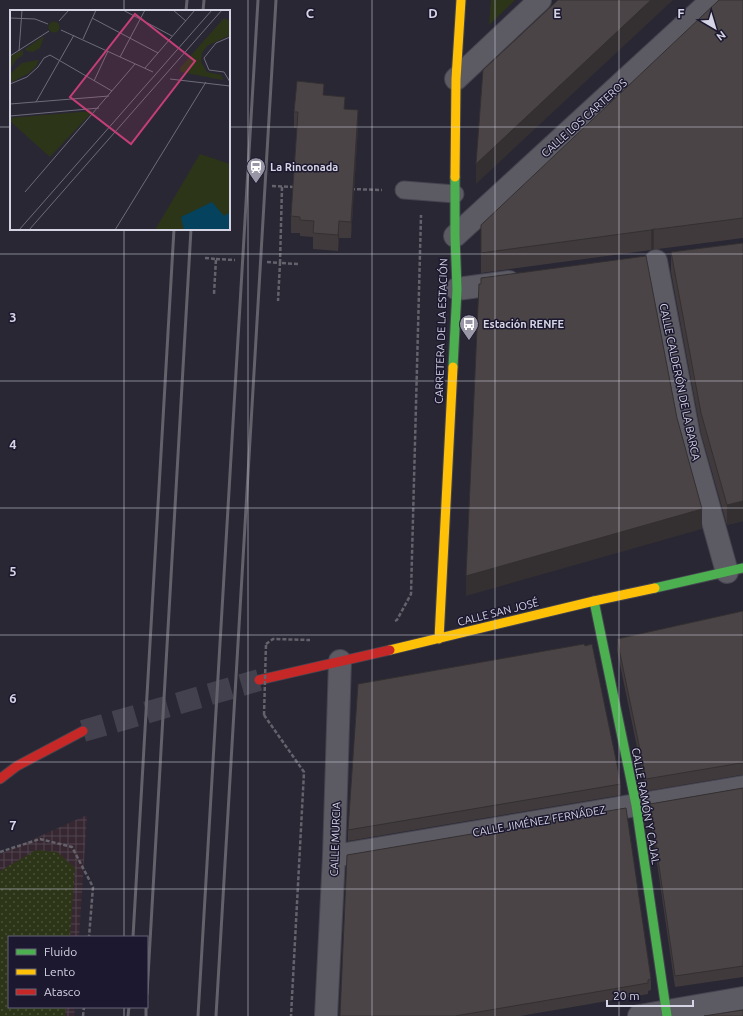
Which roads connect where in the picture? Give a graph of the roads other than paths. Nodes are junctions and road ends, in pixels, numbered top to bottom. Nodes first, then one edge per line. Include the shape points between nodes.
1 (461, 0) edge
2 (540, 0) edge
3 (712, 0) edge
4 (456, 79) junction
5 (404, 190) road end
6 (455, 194) junction
7 (455, 236) junction
8 (633, 265) edge
9 (526, 280) edge
10 (456, 290) junction
11 (735, 570) edge
12 (594, 601) junction
13 (439, 639) junction
14 (340, 661) junction
15 (258, 680) tunnel mouth
16 (83, 731) tunnel mouth
17 (0, 779) edge
18 (743, 787) edge
19 (636, 805) junction
20 (334, 856) junction
21 (743, 998) edge
22 (667, 1014) edge
23 (326, 1016) edge
24 (640, 1016) edge

1 - 4 street, CARRETERA DE LA ESTACIÓN
2 - 4 street
3 - 7 street, CALLE LOS CARTEROS
4 - 6 street, CARRETERA DE LA ESTACIÓN
5 - 6 lane
6 - 7 street, CARRETERA DE LA ESTACIÓN
7 - 10 street, CARRETERA DE LA ESTACIÓN
8 - 11 street, CALLE CALDERÓN DE LA BARCA via 664,260 689,436
9 - 10 street
10 - 13 street, CARRETERA DE LA ESTACIÓN
11 - 12 street, CALLE SAN JOSÉ
12 - 13 street, CALLE SAN JOSÉ
12 - 19 street, CALLE RAMÓN Y CAJAL
13 - 14 street, CALLE SAN JOSÉ
14 - 15 street, CALLE SAN JOSÉ
14 - 20 street, CALLE MURCIA
16 - 17 street via 17,766
18 - 19 street, CALLE JIMÉNEZ FERNÁDEZ
19 - 20 street, CALLE JIMÉNEZ FERNÁDEZ
19 - 22 street, CALLE RAMÓN Y CAJAL
20 - 23 street, CALLE MURCIA
21 - 22 street
22 - 24 street

